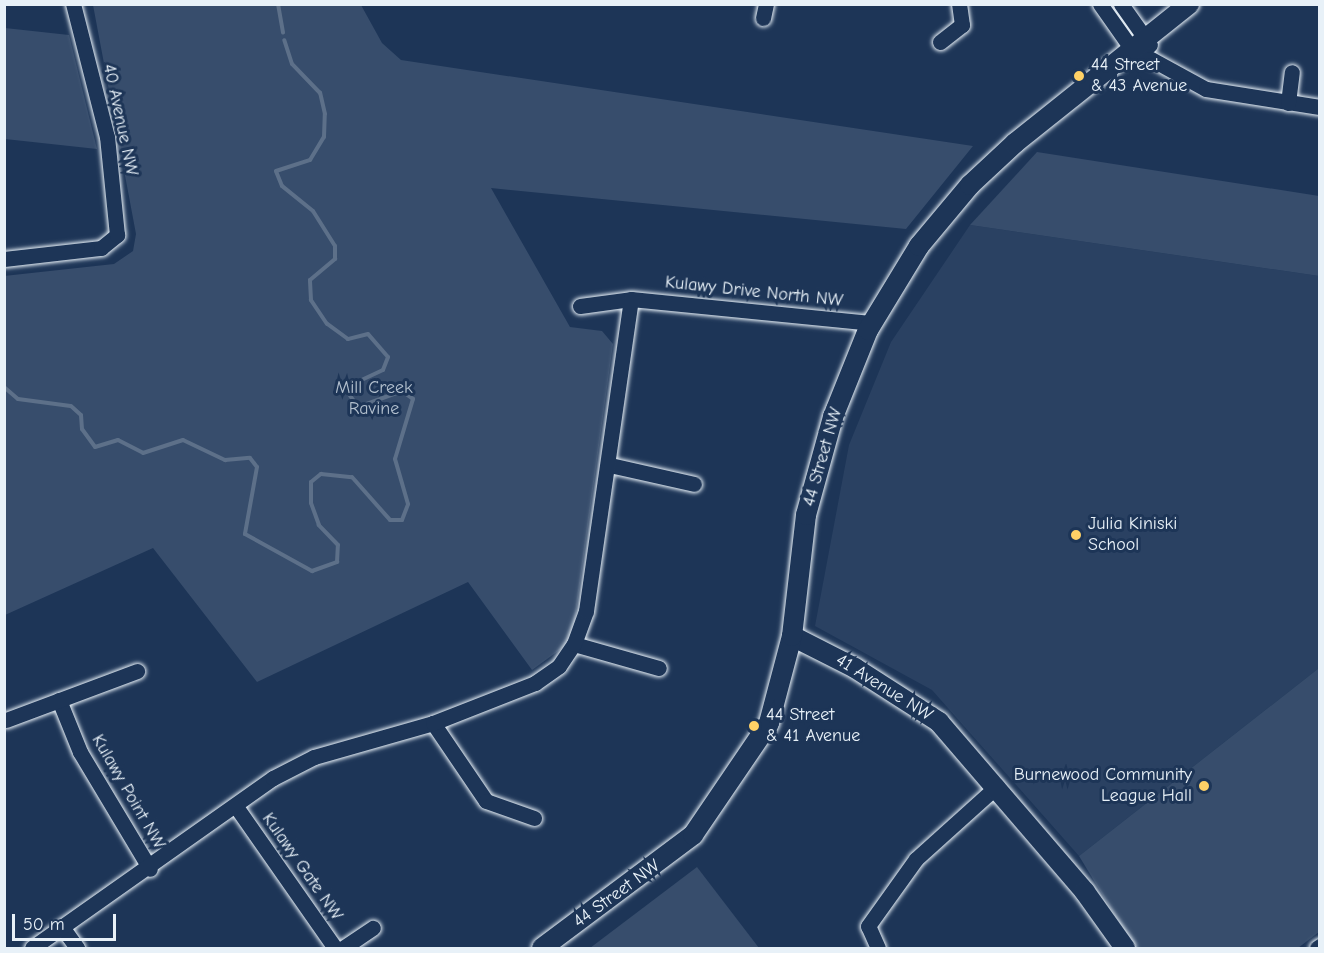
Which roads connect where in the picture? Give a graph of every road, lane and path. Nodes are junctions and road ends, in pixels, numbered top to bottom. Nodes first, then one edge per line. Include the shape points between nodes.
1 (73, 4) edge
2 (959, 4) edge
3 (1100, 4) edge
4 (1121, 4) edge
5 (1189, 4) edge
6 (940, 42) dead end
7 (1138, 42) junction
8 (1292, 72) dead end
9 (1288, 103) junction
10 (1320, 107) edge
11 (4, 260) edge
12 (631, 299) junction
13 (580, 306) dead end
14 (873, 323) junction
15 (610, 465) junction
16 (694, 484) dead end
17 (792, 636) junction
18 (574, 644) junction
19 (659, 668) dead end
20 (137, 671) dead end
21 (60, 700) junction
22 (6, 720) edge
23 (433, 723) junction
24 (997, 786) junction
25 (237, 808) junction
26 (534, 818) dead end
27 (150, 869) junction
28 (62, 927) junction
29 (373, 928) dead end
30 (32, 948) edge
31 (77, 948) edge
32 (335, 948) edge
33 (343, 948) edge
34 (542, 948) edge
35 (878, 948) edge
36 (1125, 948) edge

1 - 11 street, 40 Avenue NW via 112,163 119,226 111,243
2 - 6 street via 962,25
3 - 7 street
4 - 7 street
5 - 7 street, 44 Street NW
7 - 9 street via 1156,59 1206,89
7 - 14 street, 44 Street NW via 970,185 919,246
8 - 9 street
9 - 10 street
12 - 13 street, Kulawy Drive North NW
12 - 14 street, Kulawy Drive North NW
12 - 15 street
14 - 17 street, 44 Street NW via 833,417 807,515
15 - 16 street
15 - 18 street via 586,611
17 - 24 street, 41 Avenue NW via 855,668 939,722
17 - 34 street, 44 Street NW via 769,723 693,834
18 - 19 street
18 - 23 street via 559,666 535,683
20 - 21 street
21 - 22 street
21 - 27 street, Kulawy Point NW via 80,752
23 - 25 street via 314,757 273,778
23 - 26 street via 486,801
24 - 35 street via 922,851 868,926 868,934
24 - 36 street, 41 Avenue NW
25 - 27 street
25 - 32 street, Kulawy Gate NW
27 - 28 street
28 - 30 street
28 - 31 street
29 - 33 street

